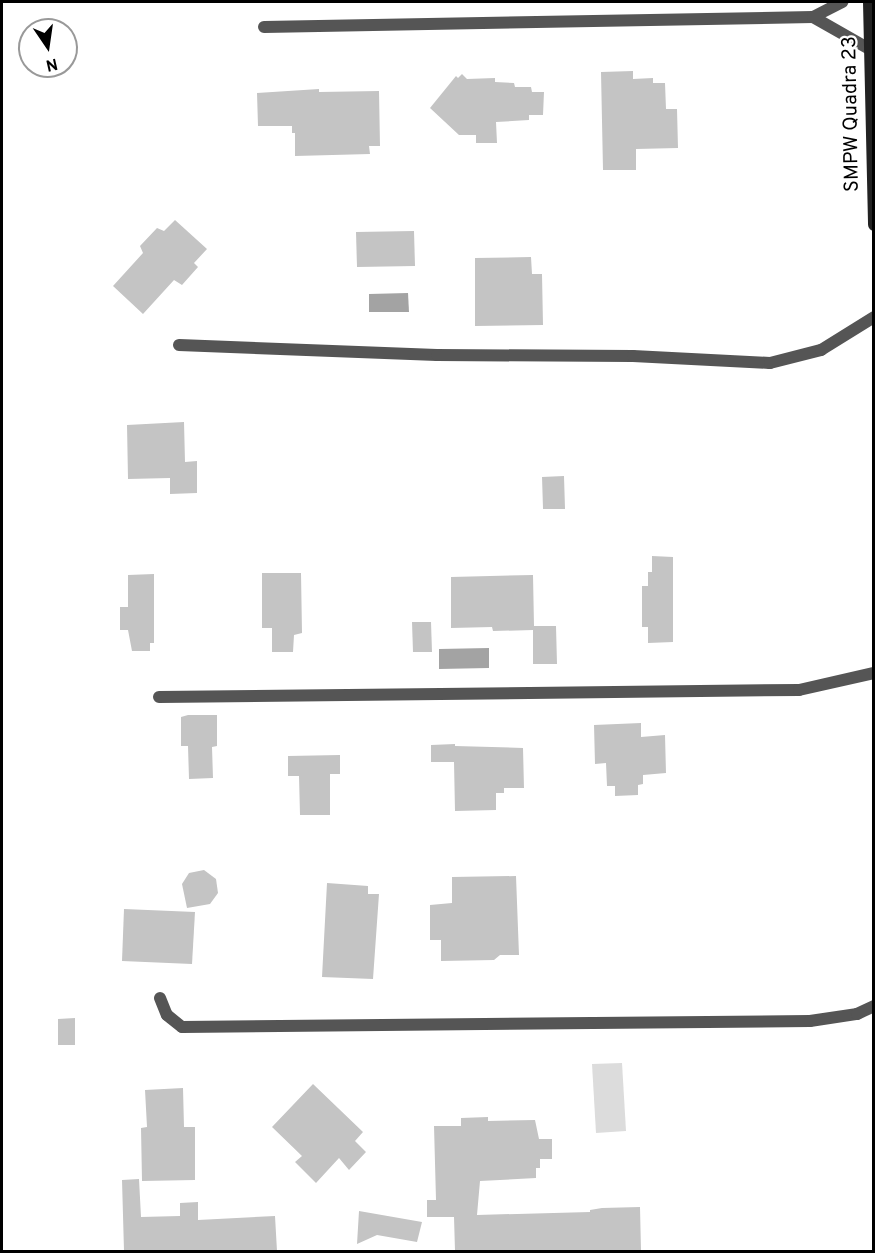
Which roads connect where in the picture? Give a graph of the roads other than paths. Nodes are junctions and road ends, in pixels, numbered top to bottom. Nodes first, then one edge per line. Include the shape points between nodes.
1 (842, 2) edge
2 (869, 2) edge
3 (813, 17) junction
4 (264, 27) dead end
5 (871, 50) junction
6 (872, 66) edge
7 (873, 225) edge
8 (873, 317) edge
9 (179, 345) dead end
10 (873, 673) edge
11 (159, 697) dead end
12 (160, 999) dead end
13 (873, 1006) edge

1 - 3 street
2 - 5 street, SMPW Quadra 23
3 - 4 street
3 - 5 street
5 - 6 street, SMPW Quadra 23
6 - 7 street, SMPW Quadra 23
8 - 9 street via 821,350 770,363
10 - 11 street via 798,690
12 - 13 street via 167,1015 182,1027 810,1021 857,1014

